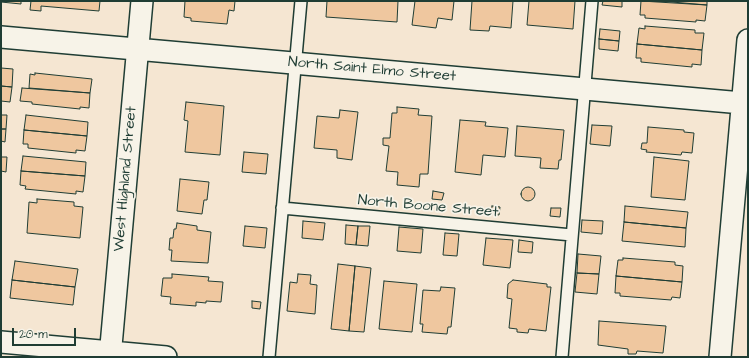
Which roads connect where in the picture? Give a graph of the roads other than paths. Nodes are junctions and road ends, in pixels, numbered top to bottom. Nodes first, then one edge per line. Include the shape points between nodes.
1 (142, 1) edge
2 (301, 1) edge
3 (592, 1) edge
4 (1, 37) edge
5 (748, 40) edge
6 (137, 49) junction
7 (295, 63) junction
8 (584, 88) junction
9 (742, 103) junction
10 (282, 208) junction
11 (572, 235) junction
12 (1, 342) edge
13 (110, 355) edge
14 (166, 357) edge
15 (269, 357) edge
16 (562, 357) edge
17 (720, 357) edge

1 - 6 street, West Highland Street
2 - 7 lane
3 - 8 lane
4 - 6 street, North Saint Elmo Street
5 - 9 street
6 - 7 street, North Saint Elmo Street
6 - 13 street, West Highland Street
7 - 8 street, North Saint Elmo Street
7 - 10 lane
8 - 9 street, North Saint Elmo Street
8 - 11 lane
9 - 17 street
10 - 11 lane, North Boone Street
10 - 15 lane
11 - 16 lane
12 - 13 street
13 - 14 street

